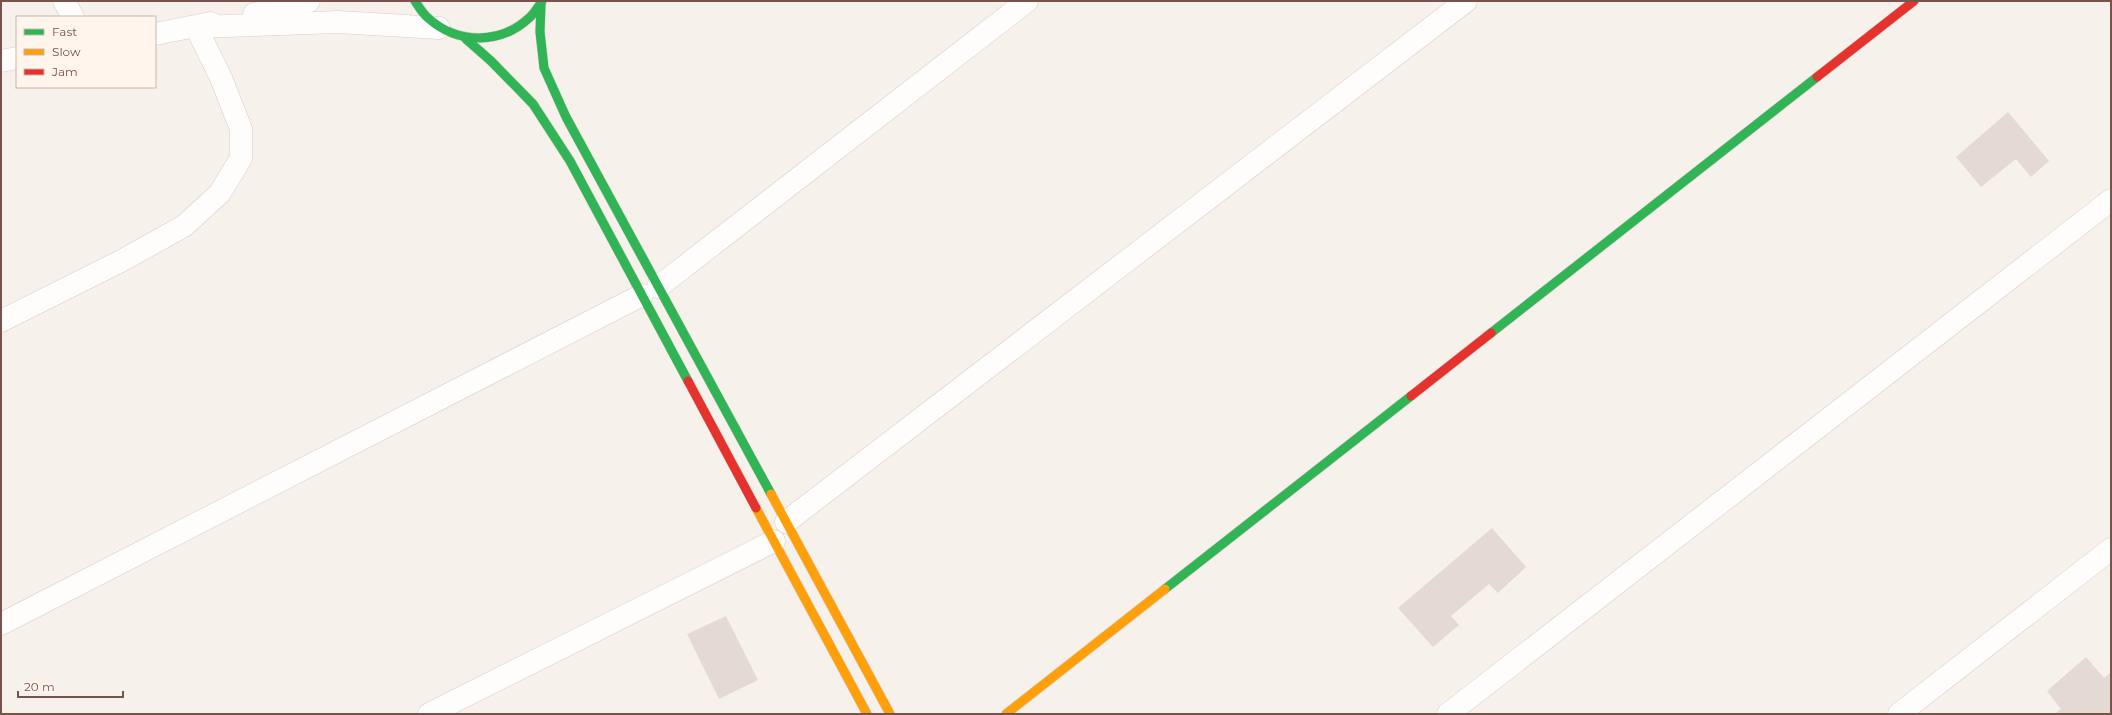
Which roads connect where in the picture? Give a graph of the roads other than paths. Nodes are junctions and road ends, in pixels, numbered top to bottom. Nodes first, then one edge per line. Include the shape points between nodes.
1 (64, 1) edge
2 (309, 1) edge
3 (415, 1) edge
4 (1027, 1) edge
5 (1466, 1) edge
6 (1914, 1) edge
7 (541, 2) edge
8 (72, 16) edge
9 (196, 26) junction
10 (439, 28) junction
11 (156, 34) edge
12 (466, 39) junction
13 (16, 58) edge
14 (1, 61) edge
15 (2111, 200) edge
16 (650, 291) junction
17 (1, 321) edge
18 (786, 522) junction
19 (774, 541) junction
20 (2111, 550) edge
21 (1, 624) edge
22 (429, 714) edge
23 (867, 714) edge
24 (890, 714) edge
25 (1006, 714) edge
26 (1448, 714) edge
27 (1899, 714) edge

1 - 8 street
2 - 9 street
3 - 10 street
4 - 16 street
5 - 18 street
6 - 25 street
7 - 12 street via 525,22 504,35 486,39
7 - 16 street via 540,32 544,68
9 - 10 street via 338,22
9 - 11 street
9 - 17 street via 221,78 241,129 241,158 220,193 184,226 121,261
10 - 12 street
12 - 16 street via 533,104
13 - 14 street
15 - 26 street
16 - 18 street
16 - 19 street
16 - 21 street
18 - 24 street
19 - 22 street
19 - 23 street
20 - 27 street

